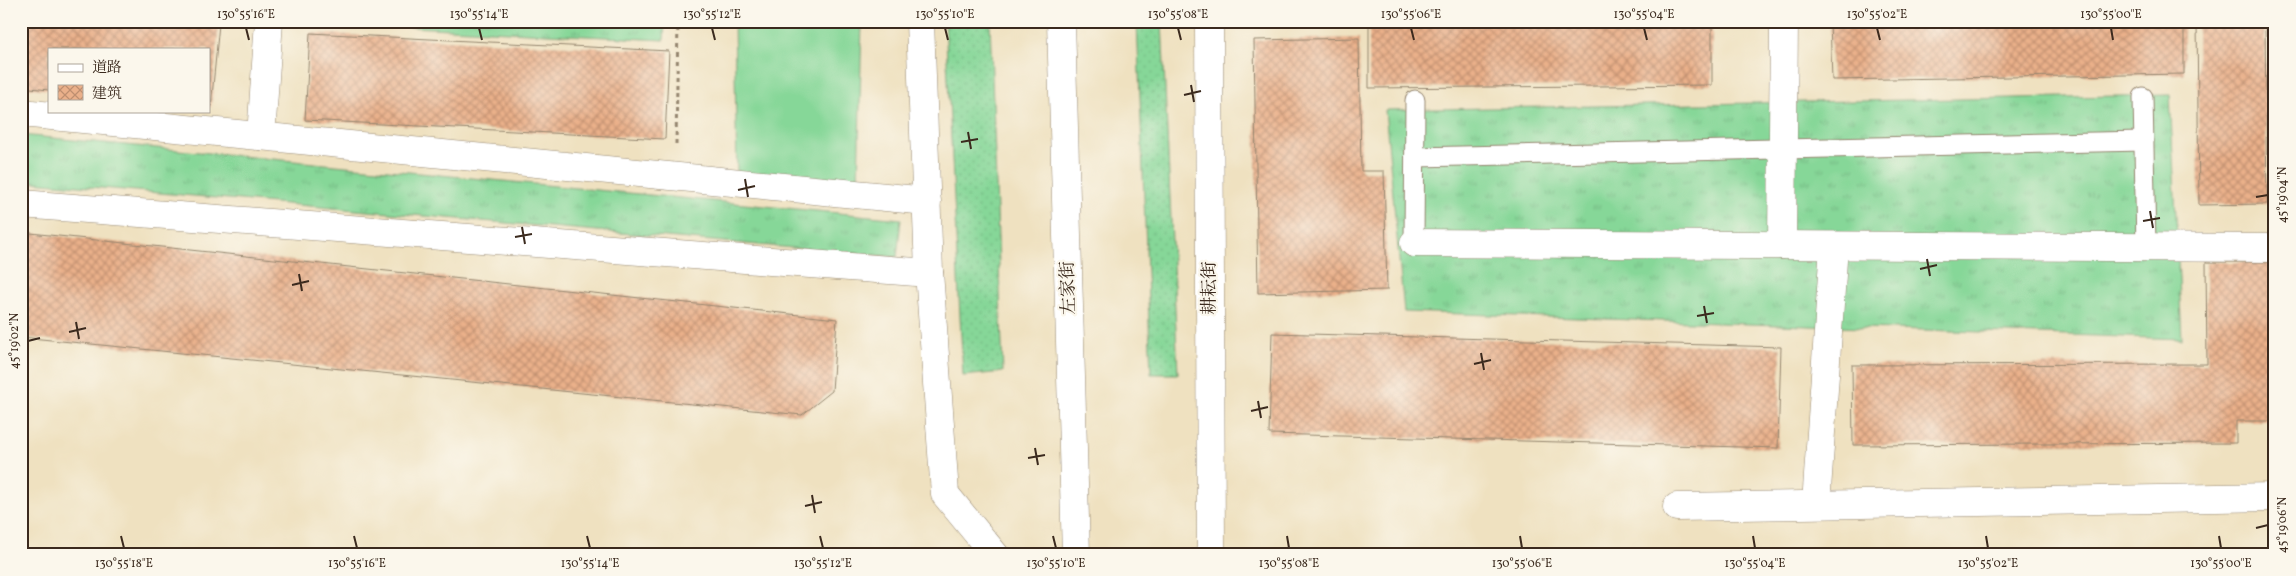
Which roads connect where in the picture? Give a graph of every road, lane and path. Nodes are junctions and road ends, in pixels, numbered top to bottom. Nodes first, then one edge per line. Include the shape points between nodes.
1 (269, 21) edge
2 (613, 21) edge
3 (678, 21) edge
4 (920, 21) edge
5 (1061, 21) edge
6 (1209, 21) edge
7 (1784, 21) edge
8 (678, 29) junction
9 (2143, 97) dead end
10 (1415, 100) dead end
11 (21, 112) edge
12 (261, 136) junction
13 (2144, 141) junction
14 (1783, 148) junction
15 (1415, 157) junction
16 (675, 177) junction
17 (927, 201) junction
18 (21, 204) edge
19 (1414, 243) joint
20 (1782, 246) junction
21 (1834, 246) junction
22 (2146, 247) junction
23 (2275, 248) edge
24 (929, 273) junction
25 (2275, 497) edge
26 (1816, 504) junction
27 (1677, 507) dead end
28 (995, 555) edge
29 (1076, 555) edge
30 (1211, 555) edge

1 - 12 street
2 - 8 path via 616,24
3 - 8 path
4 - 17 street
5 - 29 street, 左家街
6 - 30 street, 耕耘街
7 - 14 street
8 - 16 path
9 - 13 lane
10 - 15 lane
11 - 12 street
12 - 16 street
13 - 14 lane
13 - 22 lane
14 - 15 lane
14 - 20 street
15 - 19 lane
16 - 17 street
17 - 24 street
18 - 24 street
19 - 20 street
20 - 21 street
21 - 22 street
21 - 26 street
22 - 23 street
24 - 28 street via 945,494
25 - 26 street
26 - 27 street

